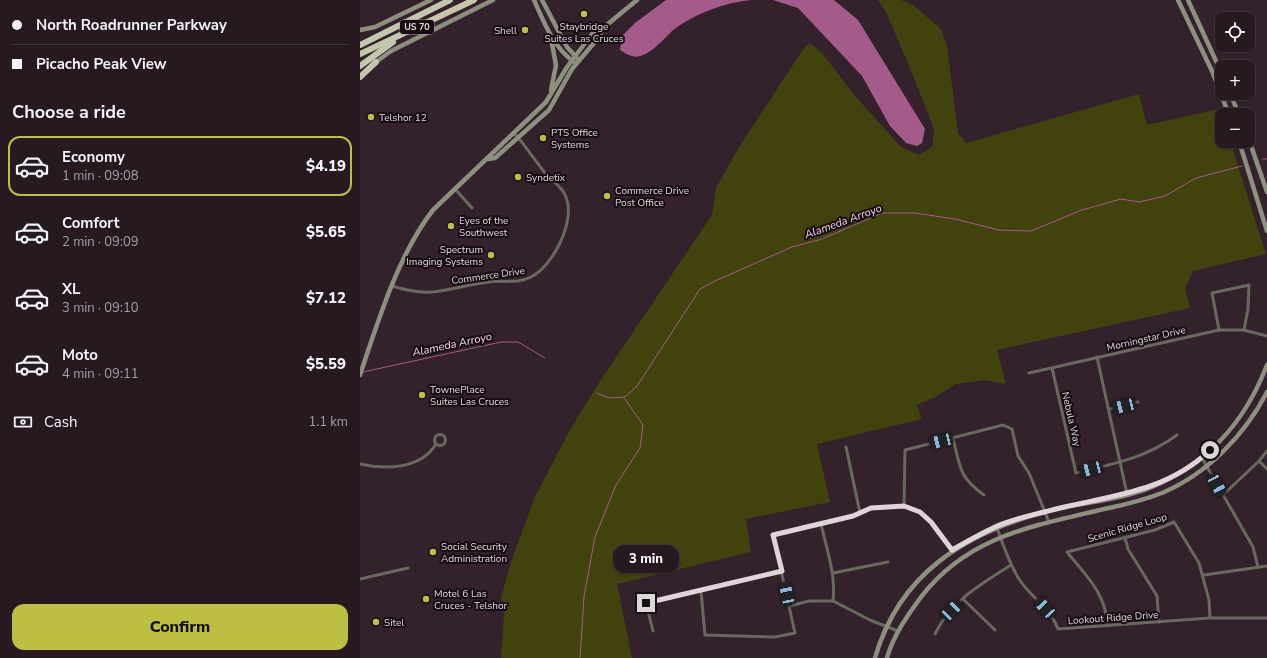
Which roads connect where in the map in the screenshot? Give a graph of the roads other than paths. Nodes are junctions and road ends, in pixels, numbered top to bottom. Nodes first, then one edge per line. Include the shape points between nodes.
1 (431, 0) edge
2 (450, 0) edge
3 (474, 0) edge
4 (493, 0) edge
5 (534, 0) edge
6 (542, 0) edge
7 (637, 0) edge
8 (1178, 0) edge
9 (1188, 0) edge
10 (554, 23) junction
11 (420, 26) junction
12 (546, 26) junction
13 (604, 28) junction
14 (360, 30) edge
15 (550, 33) junction
16 (369, 41) junction
17 (360, 42) edge
18 (360, 45) edge
19 (360, 54) edge
20 (573, 58) junction
21 (1216, 60) edge
22 (376, 62) junction
23 (578, 62) junction
24 (360, 66) edge
25 (360, 74) edge
26 (360, 77) edge
27 (546, 102) junction
28 (1226, 108) edge
29 (514, 133) junction
30 (518, 138) junction
31 (1241, 148) edge
32 (1252, 148) edge
33 (488, 159) junction
34 (455, 189) junction
35 (1267, 192) edge
36 (472, 208) dead end
37 (1267, 231) edge
38 (392, 286) junction
39 (1219, 330) junction
40 (1244, 330) junction
41 (1267, 336) edge
42 (1097, 357) junction
43 (1267, 365) edge
44 (1052, 368) junction
45 (1029, 373) dead end
46 (360, 375) edge
47 (1267, 392) edge
48 (1138, 402) dead end
49 (1110, 409) junction
50 (1177, 435) dead end
51 (953, 438) junction
52 (436, 444) dead end
53 (846, 447) dead end
54 (1267, 451) edge
55 (1202, 458) junction
56 (1259, 461) junction
57 (1121, 462) junction
58 (360, 464) edge
59 (1206, 465) junction
60 (1267, 469) edge
61 (1128, 494) junction
62 (984, 495) dead end
63 (1223, 495) junction
64 (904, 506) junction
65 (1046, 512) junction
66 (860, 513) junction
67 (1049, 522) junction
68 (821, 524) junction
69 (997, 527) junction
70 (1000, 537) junction
71 (1125, 538) junction
72 (952, 550) junction
73 (888, 562) dead end
74 (1011, 565) junction
75 (1267, 566) edge
76 (1258, 567) junction
77 (408, 568) dead end
78 (782, 571) junction
79 (833, 573) junction
80 (1204, 575) junction
81 (360, 578) edge
82 (701, 592) junction
83 (962, 599) junction
84 (833, 601) junction
85 (790, 606) junction
86 (1210, 618) junction
87 (1267, 618) edge
88 (1159, 622) junction
89 (887, 626) junction
90 (1108, 626) junction
91 (995, 630) dead end
92 (653, 631) dead end
93 (898, 631) junction
94 (935, 634) dead end
95 (876, 658) edge
96 (887, 658) edge

1 - 14 main road via 375,27
2 - 16 highway, US 70
3 - 11 highway, US 70
4 - 22 main road via 390,50
5 - 12 main road
6 - 10 main road
7 - 13 main road
8 - 28 main road via 1212,71
9 - 21 main road
10 - 12 main road
10 - 20 main road
11 - 19 highway, US 70
11 - 24 highway
12 - 15 main road
13 - 20 main road via 592,34
13 - 23 main road
15 - 20 main road via 560,48
15 - 27 main road via 556,65 553,87
16 - 17 highway
16 - 18 highway, US 70
20 - 23 main road
20 - 27 main road
22 - 25 highway
22 - 26 highway
23 - 30 main road via 549,110
27 - 29 main road
29 - 30 street, Commerce Drive
29 - 33 main road via 491,153
30 - 33 main road via 495,158
30 - 38 street, Commerce Drive via 546,175 560,187 568,205 567,228 560,244 541,271 529,278 489,281 431,292
31 - 37 main road
32 - 35 main road
33 - 34 main road
34 - 36 street
34 - 38 main road via 420,226
38 - 46 main road
39 - 40 street, Morningstar Drive
39 - 40 street via 1212,293 1249,284
39 - 42 street, Morningstar Drive
40 - 41 street, Morningstar Drive
42 - 44 street, Morningstar Drive
42 - 49 street
43 - 55 main road via 1258,389 1242,416 1227,435
44 - 45 street, Morningstar Drive
44 - 57 street, Nebula Way via 1076,473
47 - 59 main road via 1245,427
48 - 49 street
49 - 57 street
50 - 57 street via 1161,447
51 - 62 street via 964,478
51 - 64 street via 905,450
51 - 65 street via 1003,425 1012,429 1018,456 1029,473
52 - 58 street via 426,457 416,462 390,467
53 - 66 street
54 - 56 street
55 - 59 street
55 - 61 main road via 1151,487
56 - 60 street
56 - 63 street
57 - 61 street
59 - 63 street
59 - 67 main road via 1181,484 1162,493
61 - 65 main road
63 - 76 street via 1253,547
64 - 66 street via 871,508
64 - 72 street via 920,512 931,522
65 - 67 street
65 - 69 main road
66 - 68 street
67 - 70 main road
68 - 78 street via 773,535
68 - 79 street
69 - 70 street, Lookout Ridge Drive
69 - 72 main road
70 - 74 street, Lookout Ridge Drive
70 - 93 main road via 959,560 942,573 917,602
71 - 80 street, Scenic Ridge Loop via 1174,522
71 - 88 street via 1128,549 1158,596
71 - 90 street, Scenic Ridge Loop via 1067,552 1097,589 1106,609
72 - 89 main road via 917,581
73 - 79 street
74 - 83 street
74 - 90 street, Lookout Ridge Drive via 1020,580 1054,617 1058,630
75 - 76 street
76 - 80 street
77 - 81 street
78 - 82 street
78 - 85 street
79 - 84 street
80 - 86 street, Scenic Ridge Loop
82 - 85 street via 705,635 776,637 795,633
82 - 92 street via 646,603
83 - 91 street
83 - 94 street via 942,620
84 - 85 street via 809,601
84 - 89 street
86 - 87 street, Lookout Ridge Drive
86 - 88 street, Lookout Ridge Drive
88 - 90 street, Lookout Ridge Drive
89 - 93 street
89 - 95 main road
93 - 96 main road

